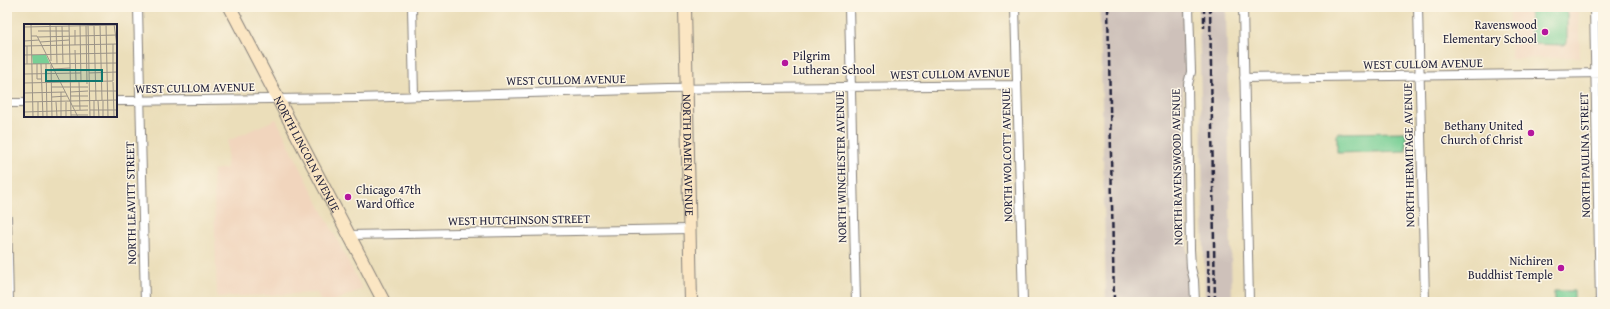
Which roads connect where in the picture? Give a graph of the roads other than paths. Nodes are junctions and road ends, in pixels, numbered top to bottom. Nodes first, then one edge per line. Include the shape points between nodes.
1 (138, 7) edge
2 (230, 7) edge
3 (412, 7) edge
4 (685, 7) edge
5 (849, 7) edge
6 (1015, 7) edge
7 (1189, 7) edge
8 (1243, 7) edge
9 (1418, 7) edge
10 (1594, 7) edge
11 (1599, 73) edge
12 (1419, 76) junction
13 (1244, 78) junction
14 (1017, 84) junction
15 (851, 87) junction
16 (686, 89) junction
17 (414, 96) junction
18 (278, 98) junction
19 (140, 100) junction
20 (117, 101) edge
21 (7, 103) edge
22 (24, 103) edge
23 (7, 216) edge
24 (689, 229) junction
25 (349, 235) junction
26 (9, 302) edge
27 (145, 302) edge
28 (384, 302) edge
29 (691, 302) edge
30 (856, 302) edge
31 (1023, 302) edge
32 (1195, 302) edge
33 (1249, 302) edge
34 (1424, 302) edge
35 (1600, 302) edge

1 - 19 street, NORTH LEAVITT STREET
2 - 18 main road, NORTH LINCOLN AVENUE
3 - 17 street
4 - 16 main road, NORTH DAMEN AVENUE
5 - 15 street, NORTH WINCHESTER AVENUE
6 - 14 street, NORTH WOLCOTT AVENUE
7 - 32 street, NORTH RAVENSWOOD AVENUE via 1190,249
8 - 13 street
9 - 12 street, NORTH HERMITAGE AVENUE
10 - 11 street, NORTH PAULINA STREET
11 - 12 street, WEST CULLOM AVENUE
11 - 35 street, NORTH PAULINA STREET
12 - 13 street, WEST CULLOM AVENUE
12 - 34 street, NORTH HERMITAGE AVENUE
13 - 33 street
14 - 15 street, WEST CULLOM AVENUE
14 - 31 street, NORTH WOLCOTT AVENUE
15 - 16 street, WEST CULLOM AVENUE
15 - 30 street, NORTH WINCHESTER AVENUE
16 - 17 street, WEST CULLOM AVENUE
16 - 24 main road, NORTH DAMEN AVENUE
17 - 18 street, WEST CULLOM AVENUE
18 - 19 street, WEST CULLOM AVENUE
18 - 25 main road, NORTH LINCOLN AVENUE
19 - 20 street, WEST CULLOM AVENUE
19 - 27 street, NORTH LEAVITT STREET
21 - 22 street
23 - 26 street
24 - 25 street, WEST HUTCHINSON STREET
24 - 29 main road, NORTH DAMEN AVENUE
25 - 28 main road, NORTH LINCOLN AVENUE

